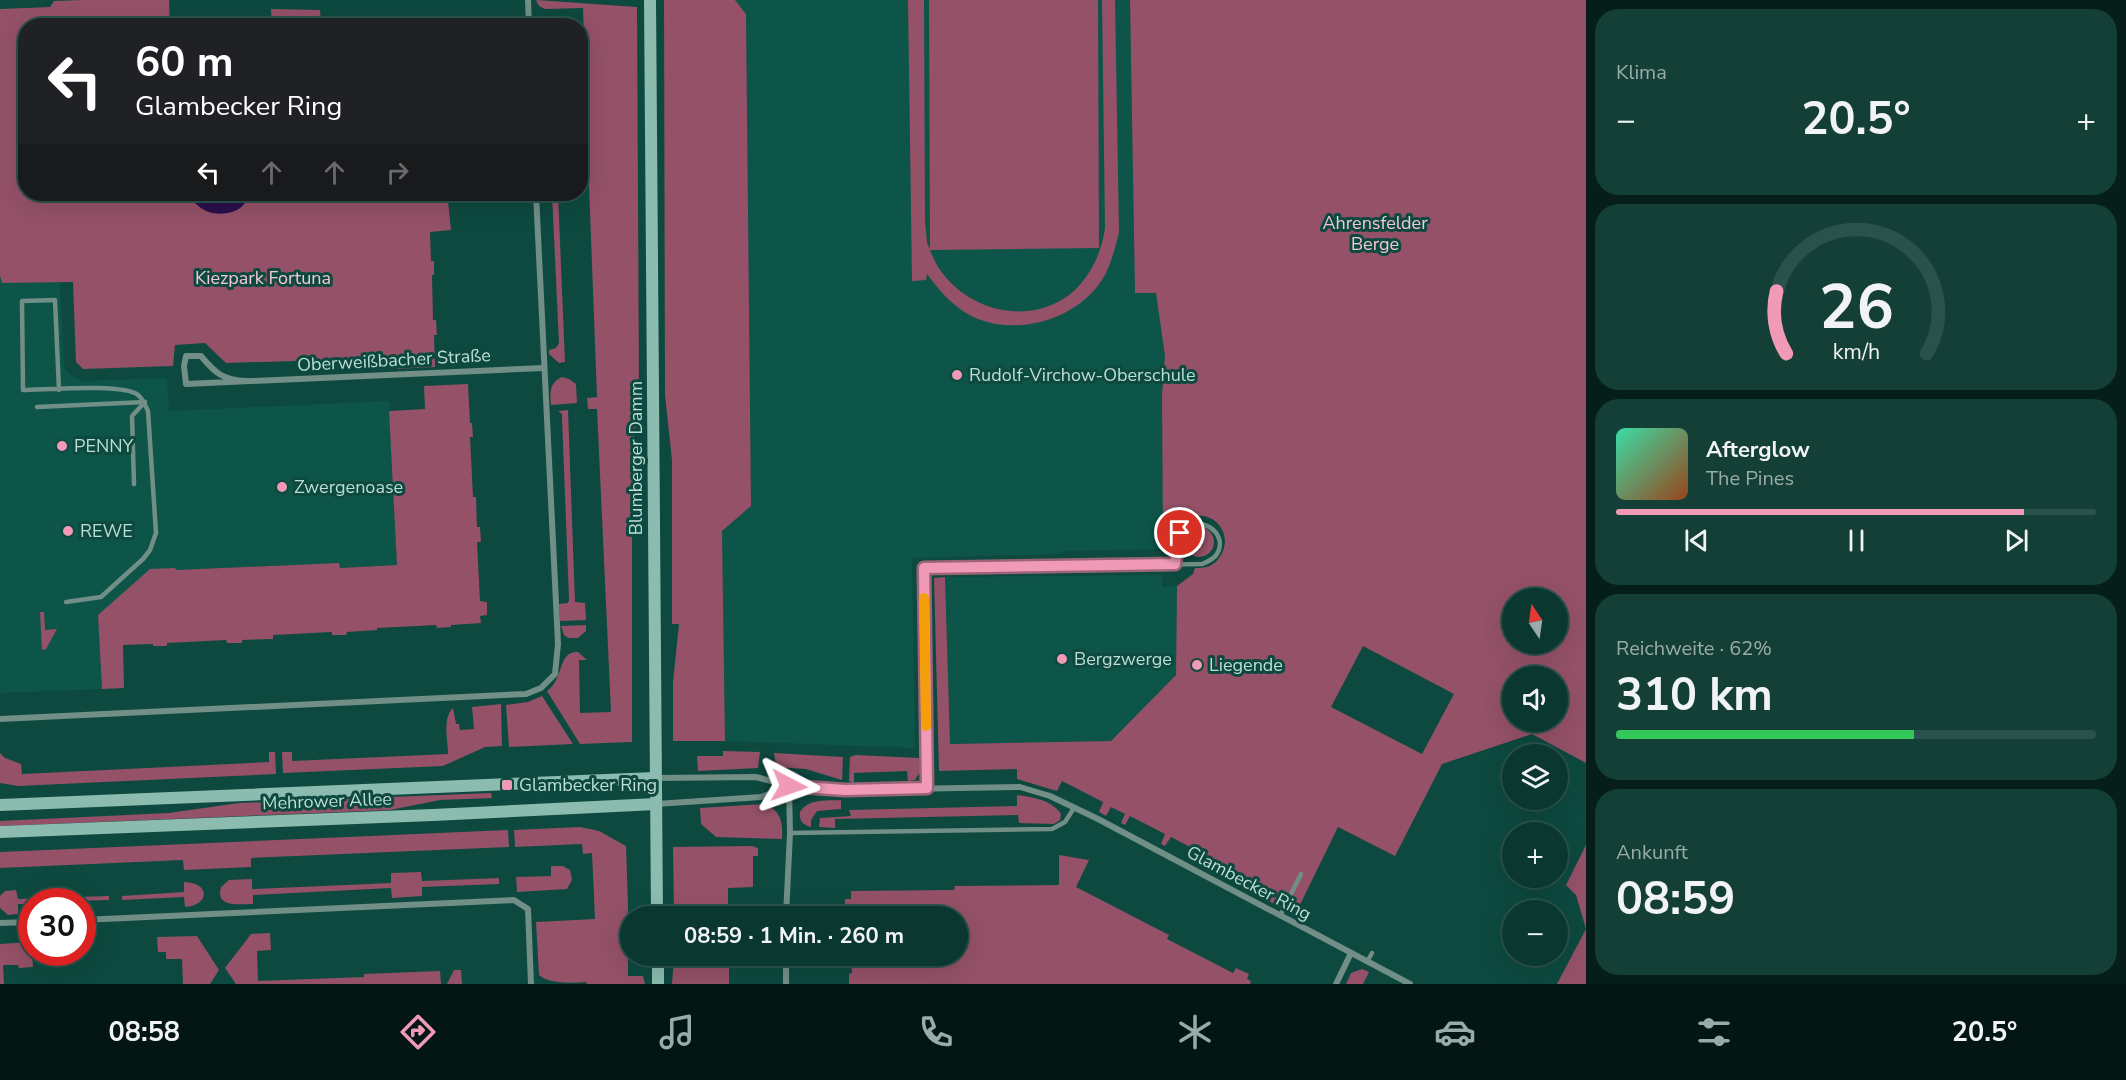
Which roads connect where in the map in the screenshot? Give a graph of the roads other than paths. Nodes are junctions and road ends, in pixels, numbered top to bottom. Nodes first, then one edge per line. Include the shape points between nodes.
1 (528, 0) edge
2 (650, 0) edge
3 (529, 18) edge
4 (536, 201) edge
5 (543, 368) junction
6 (246, 381) junction
7 (59, 390) junction
8 (144, 402) junction
9 (38, 407) dead end
10 (134, 484) dead end
11 (1175, 564) junction
12 (66, 602) dead end
13 (0, 719) edge
14 (655, 778) junction
15 (789, 786) junction
16 (927, 788) junction
17 (656, 804) junction
18 (0, 806) edge
19 (1074, 808) junction
20 (0, 832) edge
21 (790, 833) junction
22 (1301, 874) dead end
23 (657, 906) edge
24 (786, 906) edge
25 (1280, 916) junction
26 (96, 919) edge
27 (18, 922) edge
28 (0, 923) edge
29 (1351, 954) junction
30 (1372, 954) dead end
31 (1367, 962) junction
32 (657, 966) edge
33 (786, 966) edge
34 (531, 984) edge
35 (658, 984) edge
36 (786, 984) edge
37 (1336, 984) edge
38 (1410, 984) edge

1 - 3 street
2 - 14 main road, Blumberger Damm
4 - 5 street
5 - 6 street, Oberweißbacher Straße
5 - 13 street via 558,644 555,674 541,688 526,694
6 - 6 street, Oberweißbacher Straße via 186,384 186,356 201,356 230,381
7 - 7 lane via 55,300 22,301 23,390
7 - 8 lane via 121,389 138,395
8 - 9 lane
8 - 10 lane via 132,416
8 - 12 lane via 148,411 156,533 150,550 101,597
11 - 11 lane via 1202,564 1212,559 1220,546 1214,529 1196,524 1180,533
11 - 16 lane via 924,568
14 - 15 street, Glambecker Ring via 756,777
14 - 17 main road, Blumberger Damm
14 - 18 main road, Mehrower Allee
15 - 16 street, Glambecker Ring via 845,790
15 - 17 street, Glambecker Ring via 761,797
15 - 21 street
16 - 19 street, Glambecker Ring via 1020,787
17 - 20 main road, Mehrower Allee
17 - 23 main road, Blumberger Damm
19 - 21 lane via 1065,822 1052,829
19 - 25 street, Glambecker Ring
21 - 24 street
22 - 25 lane
25 - 29 street, Glambecker Ring
26 - 34 street via 514,900 528,909
27 - 28 street
29 - 31 street, Glambecker Ring
29 - 37 street
30 - 31 lane
31 - 38 street, Glambecker Ring
32 - 35 main road
33 - 36 street

